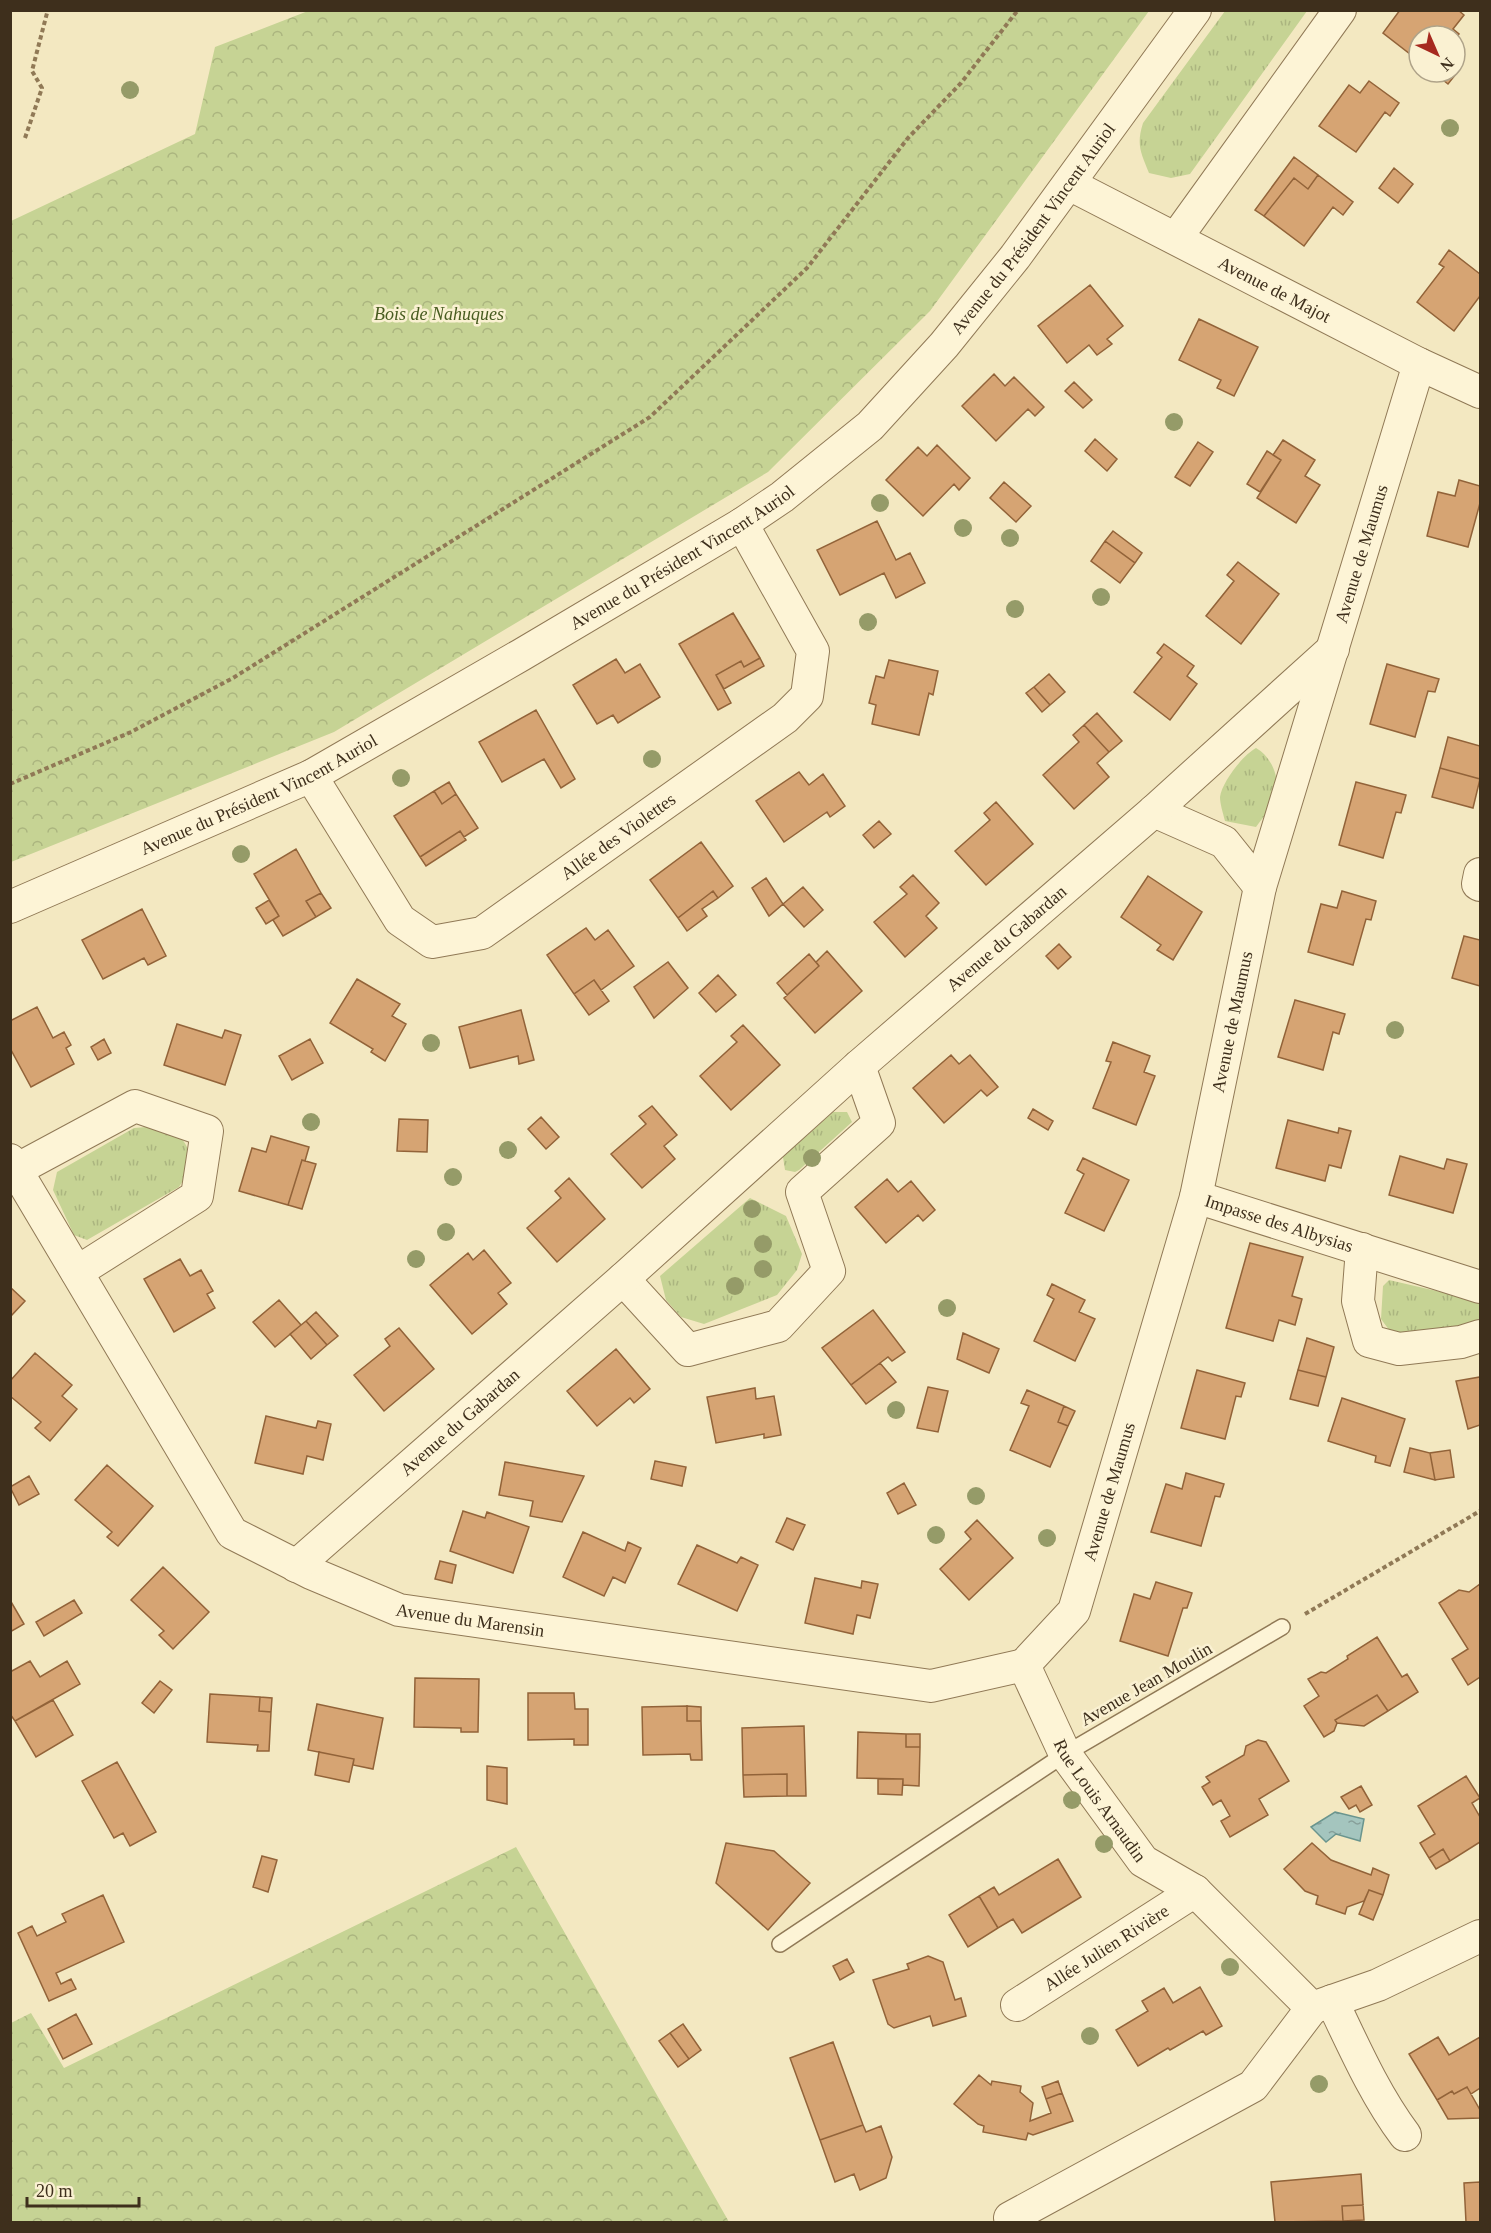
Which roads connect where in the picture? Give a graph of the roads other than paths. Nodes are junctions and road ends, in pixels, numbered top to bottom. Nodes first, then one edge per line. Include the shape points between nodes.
1 (1195, 10) edge
2 (1340, 10) edge
3 (1069, 184) junction
4 (1176, 238) junction
5 (1419, 364) junction
6 (1480, 392) edge
7 (742, 524) junction
8 (1334, 649) junction
9 (310, 776) junction
10 (1154, 811) junction
11 (1480, 874) edge
12 (1480, 885) edge
13 (1260, 887) junction
14 (10, 907) edge
15 (859, 1066) junction
16 (13, 1165) edge
17 (1196, 1197) junction
18 (1362, 1249) junction
19 (77, 1272) junction
20 (623, 1279) junction
21 (1480, 1287) edge
22 (1480, 1336) edge
23 (296, 1566) junction
24 (1282, 1627) road end
25 (1024, 1665) junction
26 (1065, 1754) junction
27 (1195, 1891) junction
28 (1480, 1936) edge
29 (780, 1944) dead end
30 (1017, 2005) dead end
31 (1322, 2005) junction
32 (1405, 2135) dead end
33 (1010, 2217) dead end

1 - 3 street, Avenue du Président Vincent Auriol
2 - 4 street
3 - 4 street, Avenue de Majot
3 - 7 street, Avenue du Président Vincent Auriol via 944,345 870,426
4 - 5 street, Avenue de Majot
5 - 6 street, Avenue de Majot
5 - 8 street, Avenue de Maumus
7 - 9 street, Avenue du Président Vincent Auriol
7 - 9 street, Allée des Violettes via 813,651 807,696 785,718 482,933 432,942 400,920
8 - 10 street, Avenue du Gabardan
8 - 13 street, Avenue de Maumus
9 - 14 street, Avenue du Président Vincent Auriol
10 - 13 street via 1224,842
10 - 15 street, Avenue du Gabardan
11 - 12 street
13 - 17 street, Avenue de Maumus
15 - 20 street, Avenue du Gabardan
15 - 20 street via 879,1123 802,1192 829,1271 777,1326 687,1350
16 - 19 street, Avenue du Marensin
16 - 19 street, Avenue du Marensin via 135,1106 207,1131 196,1196
17 - 18 street, Impasse des Albysias
17 - 25 street, Avenue de Maumus via 1074,1611
18 - 21 street, Impasse des Albysias
18 - 22 street, Impasse des Albysias via 1358,1301 1369,1341 1399,1349
19 - 23 street, Avenue du Marensin via 232,1533
20 - 23 street, Avenue du Gabardan
23 - 25 street, Avenue du Marensin via 399,1610 931,1686
24 - 26 lane, Avenue Jean Moulin
25 - 26 street, Rue Louis Arnaudin
26 - 27 street, Rue Louis Arnaudin via 1143,1861
26 - 29 lane, Avenue Jean Moulin
27 - 30 street, Allée Julien Rivière
27 - 31 street, Rue Louis Arnaudin
28 - 31 street via 1378,1985
31 - 32 street, Rue Louis Arnaudin
31 - 33 street via 1253,2086

